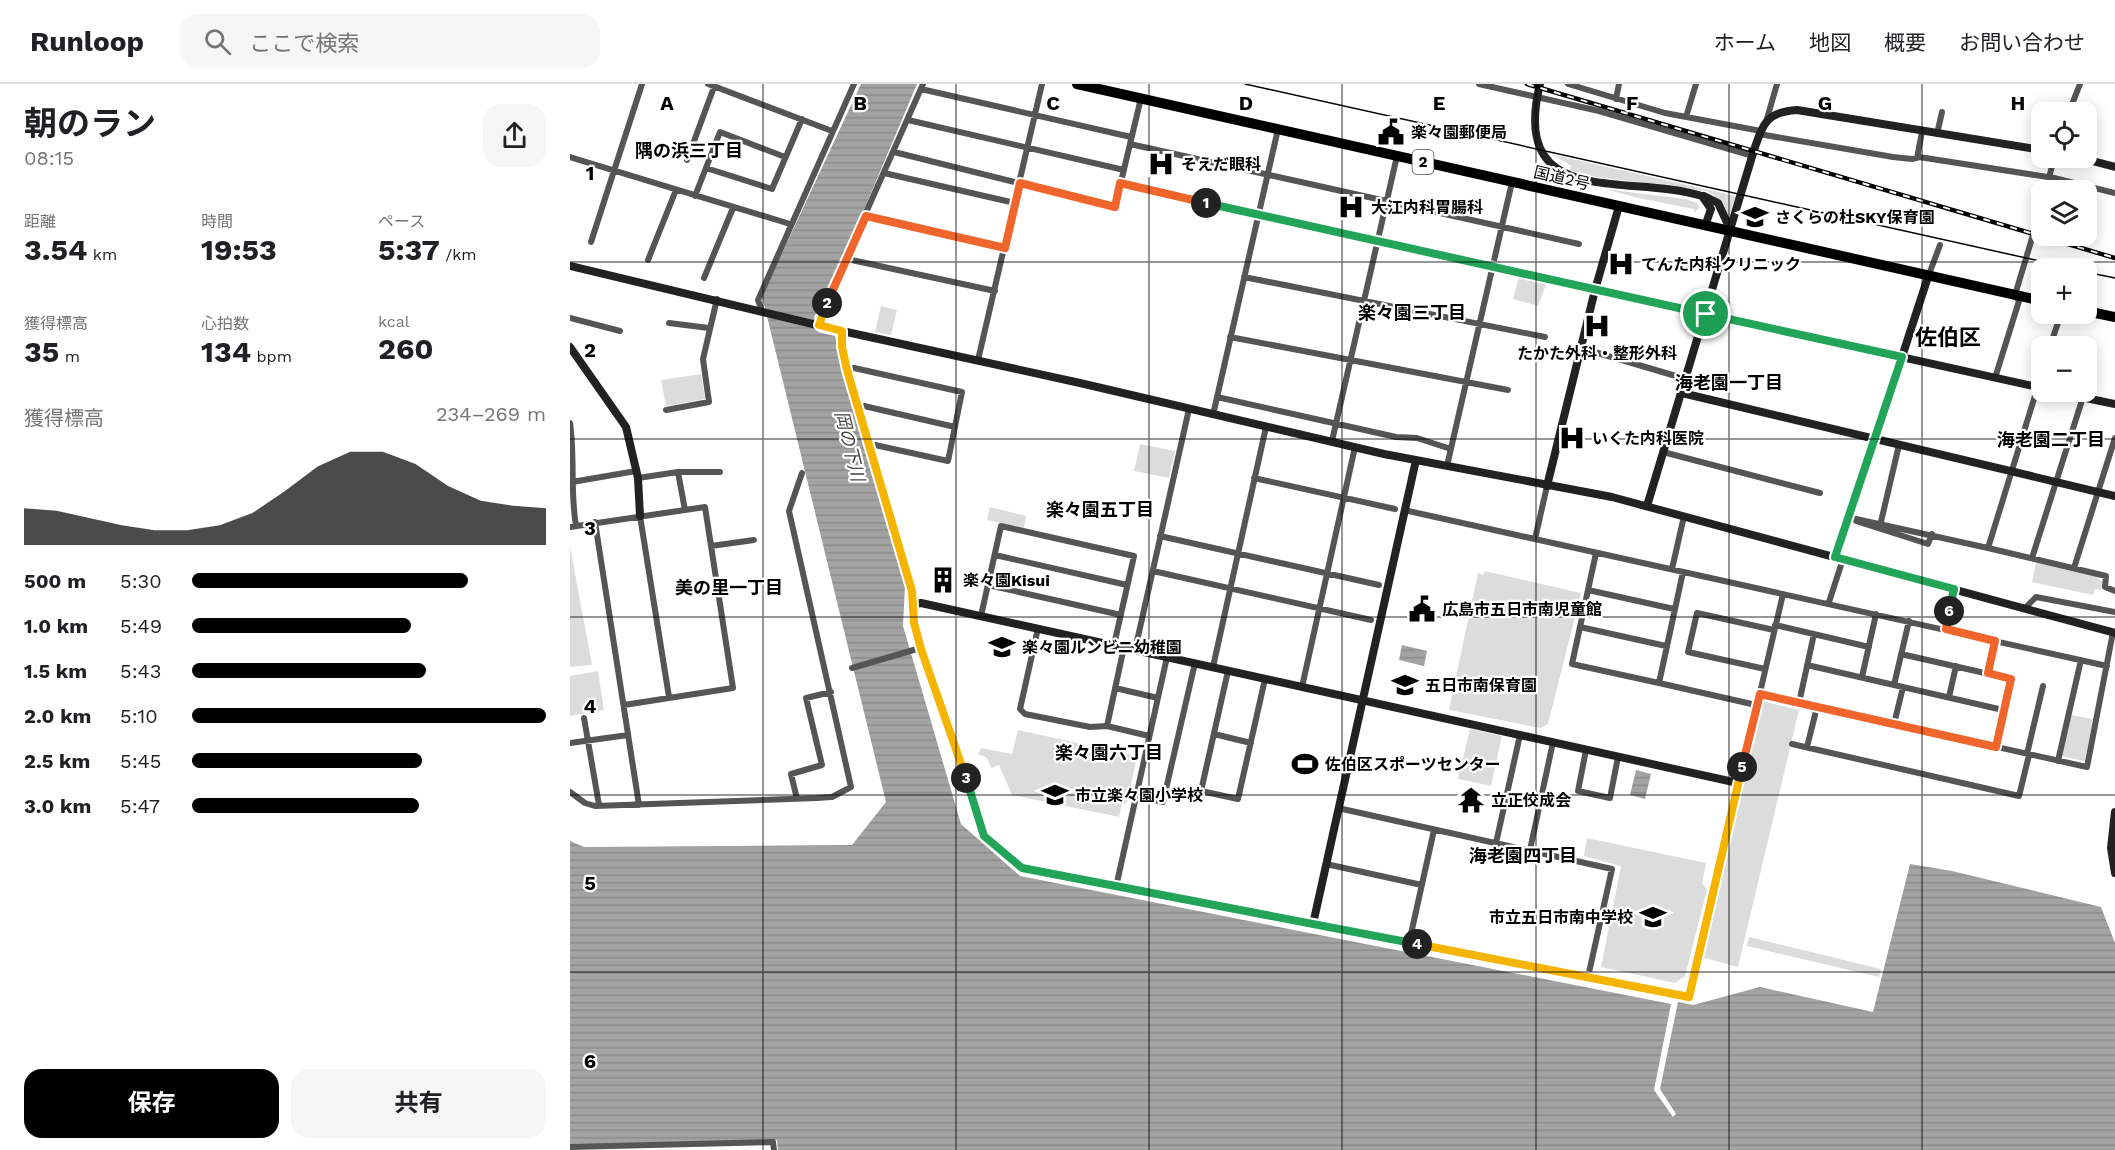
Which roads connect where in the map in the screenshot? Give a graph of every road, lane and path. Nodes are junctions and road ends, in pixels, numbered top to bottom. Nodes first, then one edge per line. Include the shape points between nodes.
1 (642, 84) edge
2 (854, 84) edge
3 (1042, 84) edge
4 (1077, 84) edge
5 (1479, 84) edge
6 (1540, 84) edge
7 (1568, 84) edge
8 (1619, 84) edge
9 (1696, 84) edge
10 (1777, 84) edge
11 (2080, 84) edge
12 (711, 85) edge
13 (922, 86) edge
14 (1141, 98) junction
15 (1616, 99) junction
16 (2073, 102) edge
17 (1942, 112) dead end
18 (1036, 116) junction
19 (1686, 117) junction
20 (802, 119) junction
21 (908, 120) junction
22 (1766, 122) junction
23 (1278, 129) junction
24 (832, 131) junction
25 (1760, 132) junction
26 (1922, 132) junction
27 (1937, 134) junction
28 (1130, 141) junction
29 (1028, 148) junction
30 (2031, 148) edge
31 (894, 152) junction
32 (1397, 156) junction
33 (1753, 156) junction
34 (570, 157) edge
35 (785, 157) junction
36 (1917, 159) junction
37 (687, 160) dead end
38 (2097, 162) edge
39 (2115, 167) edge
40 (706, 168) junction
41 (2052, 168) edge
42 (1124, 170) junction
43 (614, 171) junction
44 (884, 173) junction
45 (1267, 174) junction
46 (2050, 178) junction
47 (1512, 182) junction
48 (1020, 183) junction
49 (1120, 183) junction
50 (676, 190) junction
51 (2115, 193) edge
52 (1697, 195) junction
53 (695, 196) junction
54 (1387, 200) junction
55 (1015, 203) junction
56 (1619, 207) junction
57 (733, 208) junction
58 (1258, 215) junction
59 (866, 216) junction
60 (790, 224) junction
61 (1502, 226) junction
62 (1706, 226) junction
63 (1731, 231) junction
64 (591, 242) dead end
65 (1378, 242) junction
66 (2031, 242) edge
67 (1579, 244) dead end
68 (1940, 245) dead end
69 (1005, 248) junction
70 (847, 258) junction
71 (648, 260) dead end
72 (570, 266) edge
73 (1492, 267) junction
74 (1244, 277) junction
75 (1928, 277) junction
76 (704, 278) dead end
77 (1595, 290) junction
78 (995, 291) junction
79 (2015, 295) junction
80 (717, 299) junction
81 (2031, 299) edge
82 (1365, 300) junction
83 (763, 311) junction
84 (2097, 313) edge
85 (1706, 314) junction
86 (2115, 317) edge
87 (570, 318) edge
88 (1481, 322) junction
89 (669, 323) dead end
90 (818, 325) junction
91 (709, 328) junction
92 (842, 331) junction
93 (620, 332) dead end
94 (1230, 337) junction
95 (1545, 337) dead end
96 (570, 347) edge
97 (1581, 348) junction
98 (1902, 357) junction
99 (978, 360) junction
100 (1351, 360) junction
101 (847, 370) junction
102 (1995, 378) junction
103 (1686, 379) junction
104 (1467, 383) junction
105 (2031, 386) edge
106 (1508, 390) dead end
107 (1682, 393) junction
108 (1217, 397) junction
109 (2097, 400) edge
110 (2034, 402) edge
111 (2081, 402) edge
112 (2115, 404) edge
113 (859, 408) junction
114 (1189, 409) junction
115 (666, 410) dead end
116 (1213, 415) junction
117 (570, 423) edge
118 (1337, 423) junction
119 (955, 427) junction
120 (1266, 427) junction
121 (2115, 438) edge
122 (1873, 439) junction
123 (1332, 441) junction
124 (1899, 445) junction
125 (870, 447) junction
126 (1355, 447) junction
127 (1451, 449) junction
128 (1663, 452) junction
129 (1416, 460) junction
130 (1447, 466) junction
131 (678, 472) junction
132 (720, 472) dead end
133 (2010, 472) junction
134 (637, 474) junction
135 (802, 474) dead end
136 (1254, 478) junction
137 (572, 482) junction
138 (2056, 482) junction
139 (1547, 486) junction
140 (1820, 492) dead end
141 (2097, 492) junction
142 (2115, 496) edge
143 (1344, 498) junction
144 (571, 501) edge
145 (1647, 506) junction
146 (1400, 509) junction
147 (685, 510) junction
148 (640, 516) junction
149 (1684, 516) junction
150 (1847, 517) junction
151 (595, 522) junction
152 (573, 526) edge
153 (1880, 526) junction
154 (1932, 534) junction
155 (1160, 536) junction
156 (1535, 539) junction
157 (754, 540) dead end
158 (711, 546) junction
159 (1988, 548) junction
160 (1238, 553) junction
161 (1596, 553) junction
162 (995, 555) junction
163 (1839, 558) junction
164 (2032, 558) junction
165 (2074, 568) junction
166 (1672, 569) junction
167 (1152, 571) junction
168 (1683, 572) junction
169 (1328, 573) junction
170 (988, 585) junction
171 (1127, 585) junction
172 (1379, 585) dead end
173 (1230, 588) junction
174 (1954, 589) junction
175 (1588, 590) junction
176 (2115, 591) edge
177 (1783, 594) junction
178 (1828, 602) junction
179 (915, 604) junction
180 (1320, 608) junction
181 (2025, 608) junction
182 (1674, 609) junction
183 (2115, 612) edge
184 (1876, 614) junction
185 (1121, 615) junction
186 (981, 616) junction
187 (1371, 620) dead end
188 (1909, 621) junction
189 (1580, 627) junction
190 (1038, 628) junction
191 (1775, 628) junction
192 (1946, 629) junction
193 (2114, 632) edge
194 (1814, 634) junction
195 (1995, 641) junction
196 (1114, 645) junction
197 (1666, 646) junction
198 (1869, 646) junction
199 (1124, 647) junction
200 (917, 649) dead end
201 (1135, 650) junction
202 (1902, 654) junction
203 (1167, 657) junction
204 (2081, 660) junction
205 (1195, 663) junction
206 (1807, 665) junction
207 (1956, 666) junction
208 (2108, 666) junction
209 (1213, 667) junction
210 (852, 668) dead end
211 (1766, 669) junction
212 (1228, 671) junction
213 (1988, 673) junction
214 (1862, 677) junction
215 (1265, 679) junction
216 (1659, 682) junction
217 (1894, 685) junction
218 (2043, 686) dead end
219 (1302, 687) junction
220 (1903, 687) junction
221 (1115, 688) junction
222 (831, 692) junction
223 (1760, 694) junction
224 (669, 697) junction
225 (1949, 697) junction
226 (1158, 698) junction
227 (1363, 700) junction
228 (1798, 702) junction
229 (624, 705) junction
230 (1756, 705) junction
231 (1816, 707) junction
232 (2003, 710) junction
233 (584, 718) dead end
234 (1894, 724) junction
235 (1107, 726) junction
236 (1214, 734) junction
237 (628, 735) junction
238 (1520, 735) junction
239 (1149, 736) junction
240 (588, 740) junction
241 (1553, 742) junction
242 (570, 743) edge
243 (1251, 743) junction
244 (1792, 744) dead end
245 (1807, 747) junction
246 (1996, 747) junction
247 (1586, 750) junction
248 (2028, 754) junction
249 (1618, 757) junction
250 (2058, 761) junction
251 (1738, 783) junction
252 (570, 792) edge
253 (1136, 796) junction
254 (797, 799) junction
255 (599, 805) junction
256 (639, 805) junction
257 (1338, 808) junction
258 (2115, 812) edge
259 (1434, 830) junction
260 (1496, 843) junction
261 (1530, 850) junction
262 (1326, 864) junction
263 (2115, 873) edge
264 (1422, 885) junction
265 (1116, 887) junction
266 (1313, 924) junction
267 (1409, 943) junction
268 (1588, 977) junction
269 (570, 1147) edge
270 (774, 1150) edge

1 - 43 street
2 - 24 street
3 - 18 street
4 - 14 highway, 国道2号 / 2
5 - 33 street via 1590,109
6 - 52 street via 1533,116 1540,147 1564,173 1590,182
7 - 15 street
8 - 15 street
9 - 19 street
10 - 22 street
11 - 16 street
12 - 20 street
12 - 37 street
13 - 18 street
13 - 21 street
14 - 23 highway, 国道2号 / 2
14 - 28 street
15 - 19 street
17 - 27 street
18 - 28 street
18 - 29 street
19 - 25 street
20 - 24 street
20 - 35 street
21 - 29 street
21 - 31 street
22 - 25 street
22 - 26 street via 1777,113 1797,110
23 - 32 highway, 国道2号 / 2
23 - 45 street
24 - 60 street
25 - 33 street
25 - 36 street
26 - 27 street
26 - 36 street
27 - 30 street
28 - 42 street
28 - 45 street
29 - 42 street
29 - 48 street
31 - 44 street
31 - 48 street
32 - 47 highway, 国道2号 / 2
32 - 54 street
33 - 63 street
34 - 43 street
35 - 40 street via 772,189
35 - 40 street via 720,132
36 - 46 street
38 - 39 street
40 - 53 street
41 - 46 street
42 - 49 street
43 - 50 street
43 - 64 street
44 - 55 street
44 - 59 street
45 - 54 street
45 - 58 street
46 - 51 street
47 - 56 highway, 国道2号 / 2
47 - 61 street
48 - 49 street via 1115,207
48 - 55 street
49 - 58 street
50 - 53 street
50 - 71 street
52 - 62 street via 1710,204
52 - 63 street via 1718,203
53 - 57 street
54 - 61 street
54 - 65 street
55 - 69 street
56 - 62 highway, 国道2号 / 2
56 - 77 street
57 - 60 street
57 - 76 street
58 - 65 street
58 - 74 street
59 - 69 street
59 - 70 street
60 - 83 street via 758,300
61 - 67 street
61 - 73 street
62 - 63 highway, 国道2号 / 2
63 - 75 highway, 国道2号 / 2
63 - 85 street
65 - 73 street
65 - 82 street
66 - 79 street
68 - 75 street
69 - 78 street
70 - 78 street
70 - 90 street
72 - 80 street
73 - 77 street
73 - 88 street
74 - 82 street
74 - 94 street
75 - 79 highway, 国道2号 / 2
75 - 98 street
77 - 85 street
77 - 97 street
78 - 99 street
79 - 81 highway, 国道2号 / 2
79 - 102 street via 2019,302
80 - 83 street
80 - 91 street
82 - 88 street
82 - 100 street
83 - 90 street
84 - 86 highway
85 - 98 street
85 - 103 street
87 - 93 street
88 - 95 street
88 - 104 street
89 - 91 street
90 - 92 street
91 - 115 street via 703,359 709,402
92 - 99 street
92 - 101 street
94 - 100 street
94 - 108 street
96 - 134 street via 626,427
97 - 103 street
97 - 139 street
98 - 102 street
98 - 122 street
99 - 114 street
100 - 104 street
100 - 118 street
101 - 113 street
101 - 119 street via 963,392
102 - 105 street
103 - 107 street
104 - 106 street
104 - 127 street
107 - 122 street
107 - 128 street
108 - 116 street
108 - 118 street
109 - 112 street
110 - 133 street
111 - 138 street
113 - 119 street
113 - 125 street
114 - 116 street
114 - 155 street
116 - 120 street
117 - 137 street
118 - 123 street
118 - 127 street via 1417,438
119 - 125 street via 948,461
120 - 123 street
120 - 136 street
121 - 141 street
122 - 124 street
122 - 150 street
123 - 126 street
124 - 133 street
124 - 153 street
125 - 179 street
126 - 129 street
126 - 143 street
127 - 130 street
128 - 140 street
128 - 145 street
129 - 130 street
129 - 146 street
130 - 139 street
131 - 132 street
131 - 134 street
131 - 147 street
133 - 138 street
133 - 159 street
134 - 137 street
134 - 148 street
135 - 222 street via 789,511
136 - 143 street
136 - 160 street
137 - 144 street
138 - 141 street
138 - 164 street
139 - 145 street
139 - 156 street
141 - 142 street
141 - 165 street
143 - 146 street
143 - 169 street
144 - 152 street
145 - 149 street
146 - 156 street
146 - 227 street
147 - 148 street
147 - 158 street via 705,507
148 - 151 street
148 - 224 street
149 - 163 street
149 - 166 street
150 - 153 street
150 - 163 street
151 - 152 street
151 - 229 street
153 - 154 street
153 - 154 street via 1928,544
154 - 159 street
155 - 160 street
155 - 167 street
156 - 161 street
157 - 158 street
158 - 224 street via 733,688
159 - 164 street
160 - 169 street
160 - 173 street
161 - 166 street
161 - 175 street
162 - 170 street
162 - 171 street
162 - 171 street via 1001,526 1012,528 1134,556
163 - 174 street
163 - 178 street
164 - 165 street
165 - 176 street via 2106,576 2105,587
166 - 168 street
167 - 173 street
167 - 201 street
168 - 177 street
168 - 182 street
169 - 172 street
169 - 180 street
170 - 185 street
170 - 186 street
171 - 185 street
173 - 180 street
173 - 209 street
174 - 181 street
174 - 192 street
175 - 182 street
175 - 189 street
177 - 178 street
177 - 191 street
178 - 184 street
179 - 186 street
179 - 265 street via 914,623 921,649 984,836 1022,868
180 - 187 street
180 - 219 street
181 - 183 street via 2036,597
181 - 193 street
182 - 197 street
184 - 188 street
184 - 198 street
185 - 196 street
186 - 190 street
188 - 192 street
188 - 202 street
189 - 197 street
189 - 216 street via 1572,664
190 - 196 street
190 - 235 street via 1020,708 1025,714 1090,727
191 - 194 street
191 - 211 street
191 - 211 street via 1697,613 1688,652
192 - 195 street
193 - 208 street
194 - 198 street
194 - 206 street
195 - 204 street
195 - 213 street
196 - 199 street
197 - 216 street
198 - 214 street
199 - 201 street
199 - 221 street
200 - 210 street
201 - 203 street
202 - 207 street
202 - 217 street
203 - 205 street
203 - 226 street
204 - 208 street
204 - 250 street
205 - 209 street
205 - 253 street via 1163,802
206 - 214 street
206 - 228 street
207 - 213 street
207 - 225 street
208 - 250 street via 2087,767
209 - 212 street
211 - 223 street
212 - 215 street
212 - 236 street
213 - 232 street via 2011,679
214 - 217 street
215 - 219 street
215 - 243 street
216 - 230 street
217 - 220 street
218 - 248 street
219 - 227 street
220 - 225 street
220 - 234 street
221 - 226 street
221 - 235 street
222 - 254 street via 806,698 822,765 791,774
222 - 254 street via 851,787 832,797
223 - 228 street
223 - 230 street
224 - 229 street
225 - 232 street
226 - 239 street
227 - 238 street
227 - 257 street
228 - 231 street
229 - 237 street
230 - 251 street
231 - 234 street
231 - 245 street
232 - 246 street
233 - 240 street
234 - 246 street
235 - 239 street
236 - 243 street
236 - 243 street via 1201,791 1238,799
237 - 240 street
237 - 256 street
238 - 241 street
238 - 260 street
239 - 253 street
240 - 242 street
240 - 255 street
241 - 247 street
241 - 261 street
244 - 245 street
245 - 248 street via 2019,796
246 - 248 street
247 - 249 street
247 - 249 street via 1578,791 1610,798
248 - 250 street
249 - 251 street
251 - 268 street via 1689,997
252 - 255 street via 585,803
253 - 265 street
254 - 256 street
255 - 256 street
257 - 259 street
257 - 262 street
258 - 263 street via 2111,848
259 - 260 street
259 - 264 street
260 - 261 street
261 - 268 street via 1612,869
262 - 264 street
262 - 266 street
264 - 267 street
265 - 266 street
266 - 267 street
267 - 268 street
269 - 270 street via 773,1142

